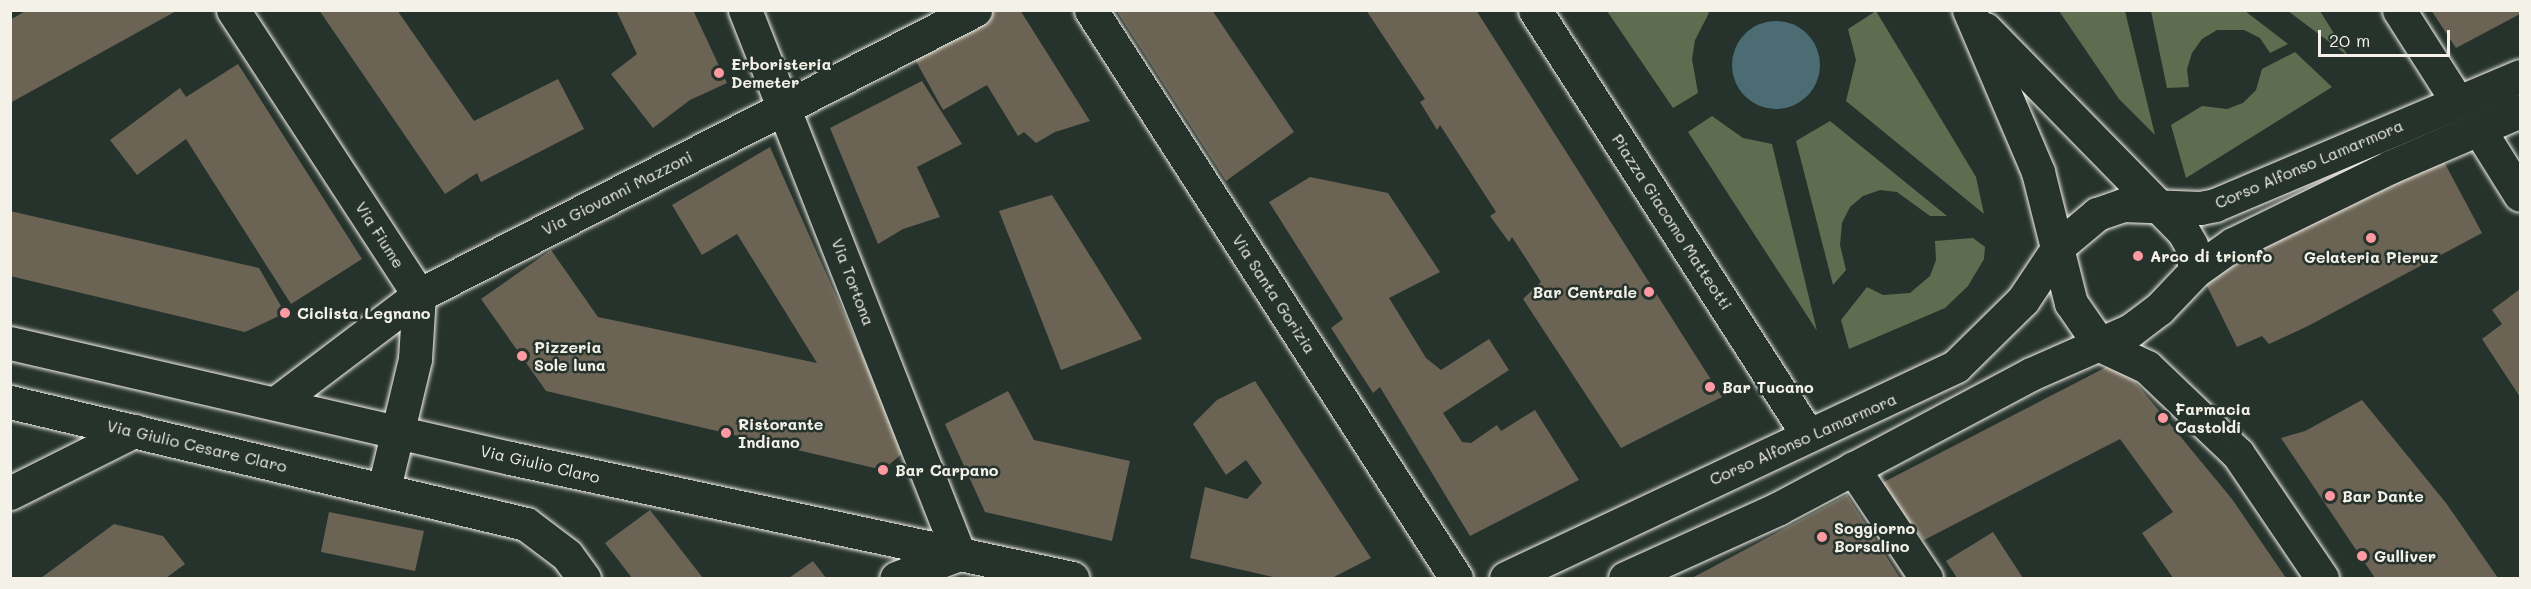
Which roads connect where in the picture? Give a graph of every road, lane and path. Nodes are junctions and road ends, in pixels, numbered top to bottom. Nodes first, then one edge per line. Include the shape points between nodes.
1 (233, 10) edge
2 (745, 10) edge
3 (975, 10) edge
4 (1091, 10) edge
5 (1535, 10) edge
6 (2399, 10) edge
7 (1970, 13) edge
8 (2520, 76) edge
9 (2457, 101) junction
10 (784, 107) junction
11 (2520, 111) edge
12 (2480, 131) junction
13 (2520, 195) edge
14 (2157, 206) junction
15 (2059, 246) junction
16 (2195, 271) junction
17 (419, 295) junction
18 (10, 343) edge
19 (2100, 345) junction
20 (10, 402) edge
21 (276, 403) junction
22 (134, 431) junction
23 (400, 431) junction
24 (1808, 435) junction
25 (1853, 468) junction
26 (384, 488) junction
27 (10, 493) edge
28 (959, 554) junction
29 (584, 579) edge
30 (896, 579) edge
31 (981, 579) edge
32 (1072, 579) edge
33 (1456, 579) edge
34 (1506, 579) edge
35 (1625, 579) edge
36 (1926, 579) edge
37 (2322, 579) edge

1 - 17 street, Via Fiume
2 - 10 street, Via Tortona
3 - 10 street, Via Giovanni Mazzoni
4 - 33 street, Via Santa Gorizia
5 - 24 street, Piazza Giacomo Matteotti
6 - 9 street
7 - 14 street
7 - 15 street via 2038,172
8 - 9 street, Corso Alfonso Lamarmora
9 - 12 street
9 - 14 street, Corso Alfonso Lamarmora via 2232,199 2200,208
10 - 17 street, Via Giovanni Mazzoni
10 - 28 street, Via Tortona
11 - 12 street
12 - 13 street
12 - 16 street via 2304,207 2233,244
14 - 15 street via 2122,206 2097,213
14 - 16 street via 2183,231 2191,245
15 - 19 street via 2062,281 2071,303
15 - 24 street, Corso Alfonso Lamarmora via 2028,293 1966,359 1902,395
16 - 19 street via 2158,309 2131,330
17 - 21 street, Via Giovanni Mazzoni
17 - 23 street via 415,359
18 - 21 street, Via Giulio Claro
19 - 25 street via 2038,370
19 - 37 street via 2147,367 2238,453
20 - 22 street, Via Giulio Cesare Claro
21 - 23 street, Via Giulio Claro
22 - 26 street, Via Giulio Cesare Claro
22 - 27 street
23 - 26 street
23 - 28 street, Via Giulio Claro
24 - 34 street, Corso Alfonso Lamarmora
25 - 35 street via 1779,508
25 - 36 street
26 - 29 street, Via Giulio Cesare Claro via 526,524 567,555
28 - 30 street
28 - 31 street, Via Tortona
28 - 32 street, Via Giulio Claro

